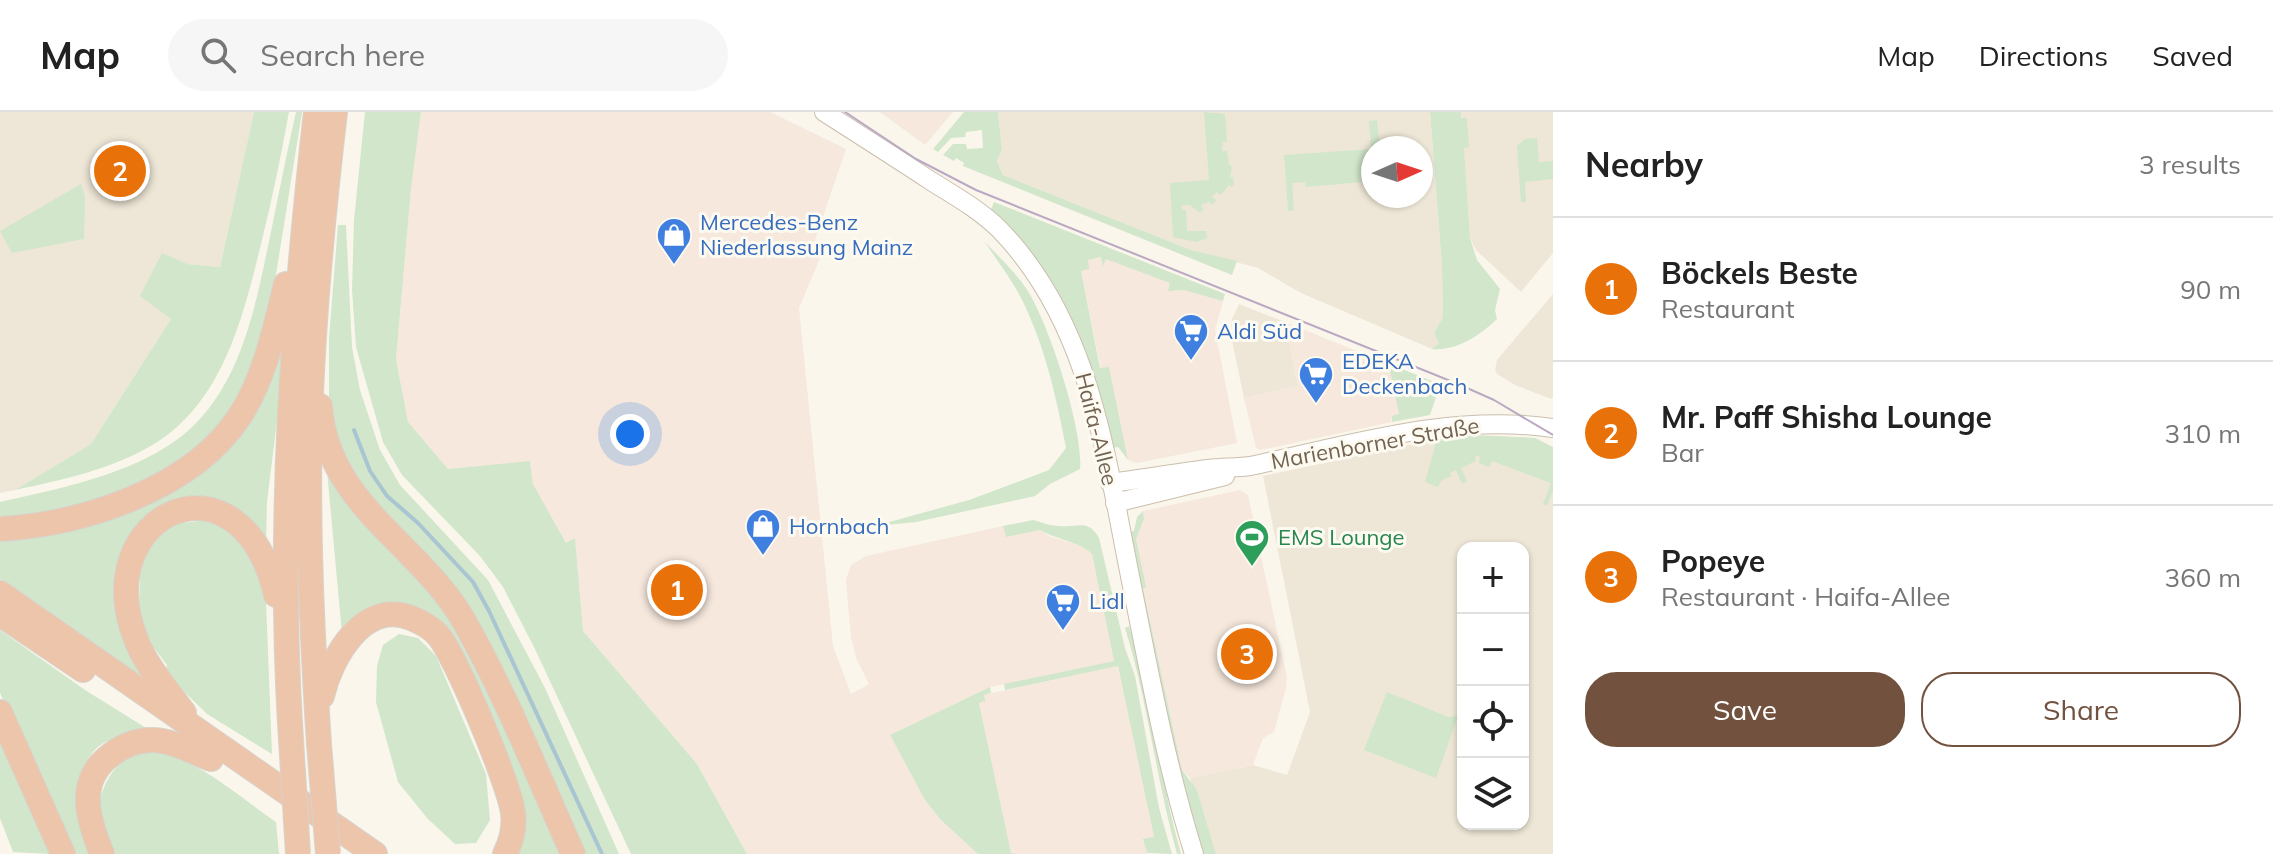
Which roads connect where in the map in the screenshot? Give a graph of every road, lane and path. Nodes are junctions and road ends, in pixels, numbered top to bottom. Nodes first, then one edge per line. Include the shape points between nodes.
1 (316, 112) edge
2 (335, 112) edge
3 (824, 112) edge
4 (304, 224) junction
5 (317, 306) junction
6 (1553, 428) edge
7 (1248, 466) junction
8 (1110, 483) junction
9 (1115, 503) junction
10 (0, 529) edge
11 (0, 593) edge
12 (0, 614) edge
13 (285, 634) junction
14 (0, 712) edge
15 (195, 728) junction
16 (319, 737) junction
17 (211, 759) junction
18 (63, 854) edge
19 (102, 854) edge
20 (298, 854) edge
21 (328, 854) edge
22 (348, 854) edge
23 (375, 854) edge
24 (505, 854) edge
25 (573, 854) edge
26 (1194, 854) edge

1 - 4 highway
2 - 5 highway
3 - 8 street, Haifa-Allee via 983,215 1032,267 1082,364
4 - 10 highway via 259,378 223,439 165,484 127,500 51,522
4 - 13 highway via 286,465
5 - 16 highway via 310,504
5 - 25 highway via 321,414 333,454 361,504 433,577 464,621
6 - 7 street, Marienborner Straße via 1453,425
7 - 8 street, Marienborner Straße
7 - 9 street, Marienborner Straße via 1202,483
8 - 9 street, Haifa-Allee
9 - 26 street, Haifa-Allee via 1173,782
11 - 15 highway
12 - 17 highway
13 - 15 highway via 263,554 234,522 200,508 171,512 150,526 130,569 131,624 137,644
13 - 20 highway, bridge
14 - 18 highway
15 - 23 highway
16 - 21 highway, bridge
16 - 24 highway via 326,680 362,625 394,614 431,628 453,659 511,799 514,829
17 - 19 highway via 150,740 121,747 100,764 87,799
17 - 22 highway

